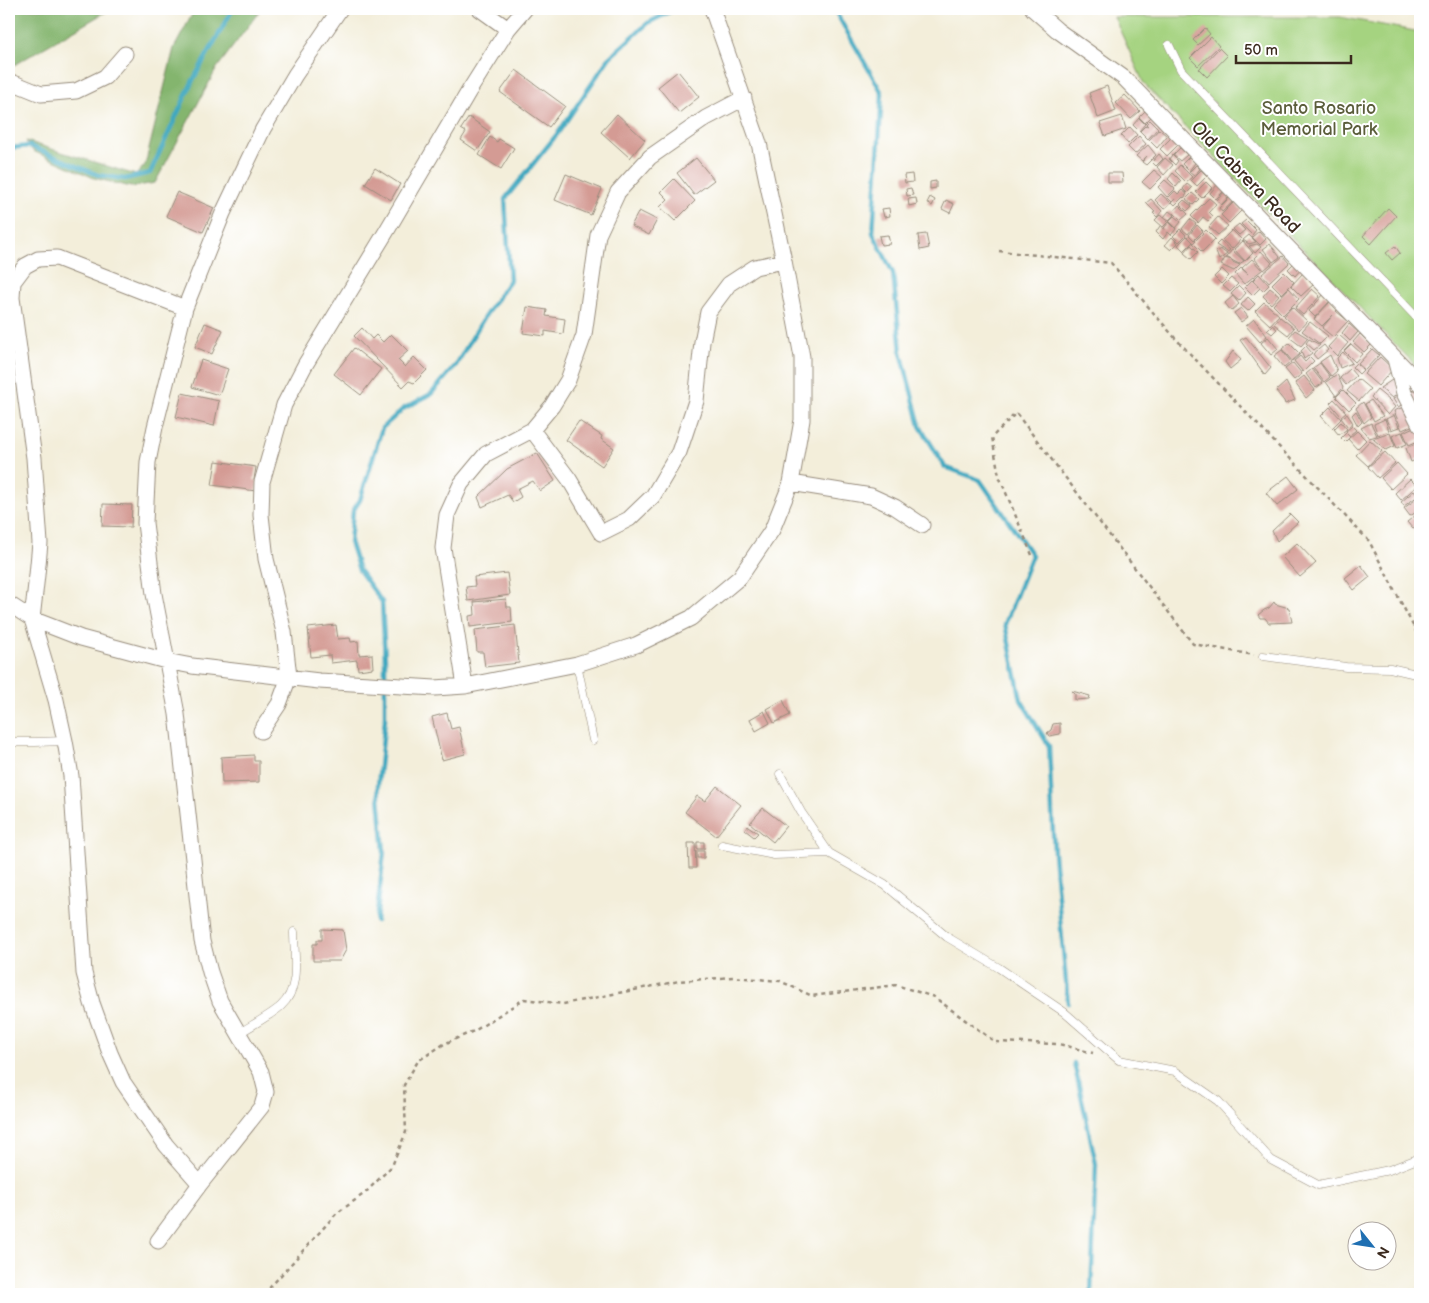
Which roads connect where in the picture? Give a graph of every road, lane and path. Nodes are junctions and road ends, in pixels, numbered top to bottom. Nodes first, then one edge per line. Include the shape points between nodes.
1 (340, 9) edge
2 (480, 9) edge
3 (525, 9) edge
4 (712, 9) edge
5 (1033, 9) edge
6 (508, 29) junction
7 (1169, 45) dead end
8 (125, 54) dead end
9 (9, 81) edge
10 (744, 98) junction
11 (999, 251) dead end
12 (784, 261) junction
13 (185, 308) junction
14 (1420, 321) edge
15 (1394, 358) junction
16 (1420, 384) edge
17 (1420, 425) edge
18 (532, 430) junction
19 (791, 483) junction
20 (922, 526) dead end
21 (1032, 555) dead end
22 (9, 604) edge
23 (32, 619) junction
24 (1420, 639) edge
25 (1263, 656) joint
26 (166, 661) junction
27 (577, 664) junction
28 (1420, 675) edge
29 (289, 677) junction
30 (465, 686) junction
31 (260, 731) dead end
32 (65, 740) junction
33 (594, 740) dead end
34 (9, 742) edge
35 (780, 774) dead end
36 (722, 845) dead end
37 (830, 854) junction
38 (294, 932) dead end
39 (238, 1034) junction
40 (1093, 1053) dead end
41 (1420, 1158) edge
42 (200, 1184) junction
43 (158, 1241) dead end
44 (264, 1294) edge

1 - 13 street via 259,136 223,213
2 - 6 street
3 - 6 street
4 - 10 street
5 - 15 street, Old Cabrera Road via 1124,78
6 - 29 street via 284,405 262,482 261,515 266,559 284,632
7 - 14 lane via 1181,70
8 - 9 street via 105,77 76,91 41,94
10 - 12 street via 759,143
10 - 18 street via 706,118 650,157 618,192 598,235 584,335 568,380
11 - 24 path via 1110,263 1175,338 1368,541
12 - 18 street via 755,267 729,284 708,312 696,401 679,452 653,496 629,519 602,532 570,479
12 - 19 street via 802,358 802,420
13 - 23 street via 57,258 38,259 25,266 13,282 12,298 34,458 40,543
13 - 26 street via 154,427 144,523
15 - 16 street, Old Cabrera Road
15 - 17 street via 1404,393
18 - 30 street via 486,454 461,484 447,515 443,548
19 - 20 street via 871,496 895,507
19 - 27 street via 772,530 740,577 692,618 636,645
21 - 25 path via 999,476 992,437 1016,413 1193,644
22 - 23 street
23 - 26 street via 81,638
23 - 32 street
25 - 28 lane via 1346,667 1390,668
26 - 29 street
26 - 39 street via 177,714 202,941 220,1001
27 - 30 street
27 - 33 lane
29 - 30 street via 435,688
29 - 31 street via 279,704
32 - 34 lane
32 - 42 street via 71,776 84,973 92,1002 123,1082 166,1145
35 - 37 lane
36 - 37 lane via 774,855
37 - 41 lane via 885,885 947,937 1064,1012 1119,1060 1175,1071 1218,1101 1271,1160 1318,1186 1389,1170
38 - 39 lane via 295,975 291,992 282,1006
39 - 42 street via 260,1072 266,1092 262,1106
40 - 44 path via 1059,1044 995,1042 934,997 896,985 812,996 780,981 733,977 679,980 562,1004 524,999 476,1030 444,1044 418,1061 404,1085 406,1132 392,1166 365,1193 336,1214
42 - 43 street

